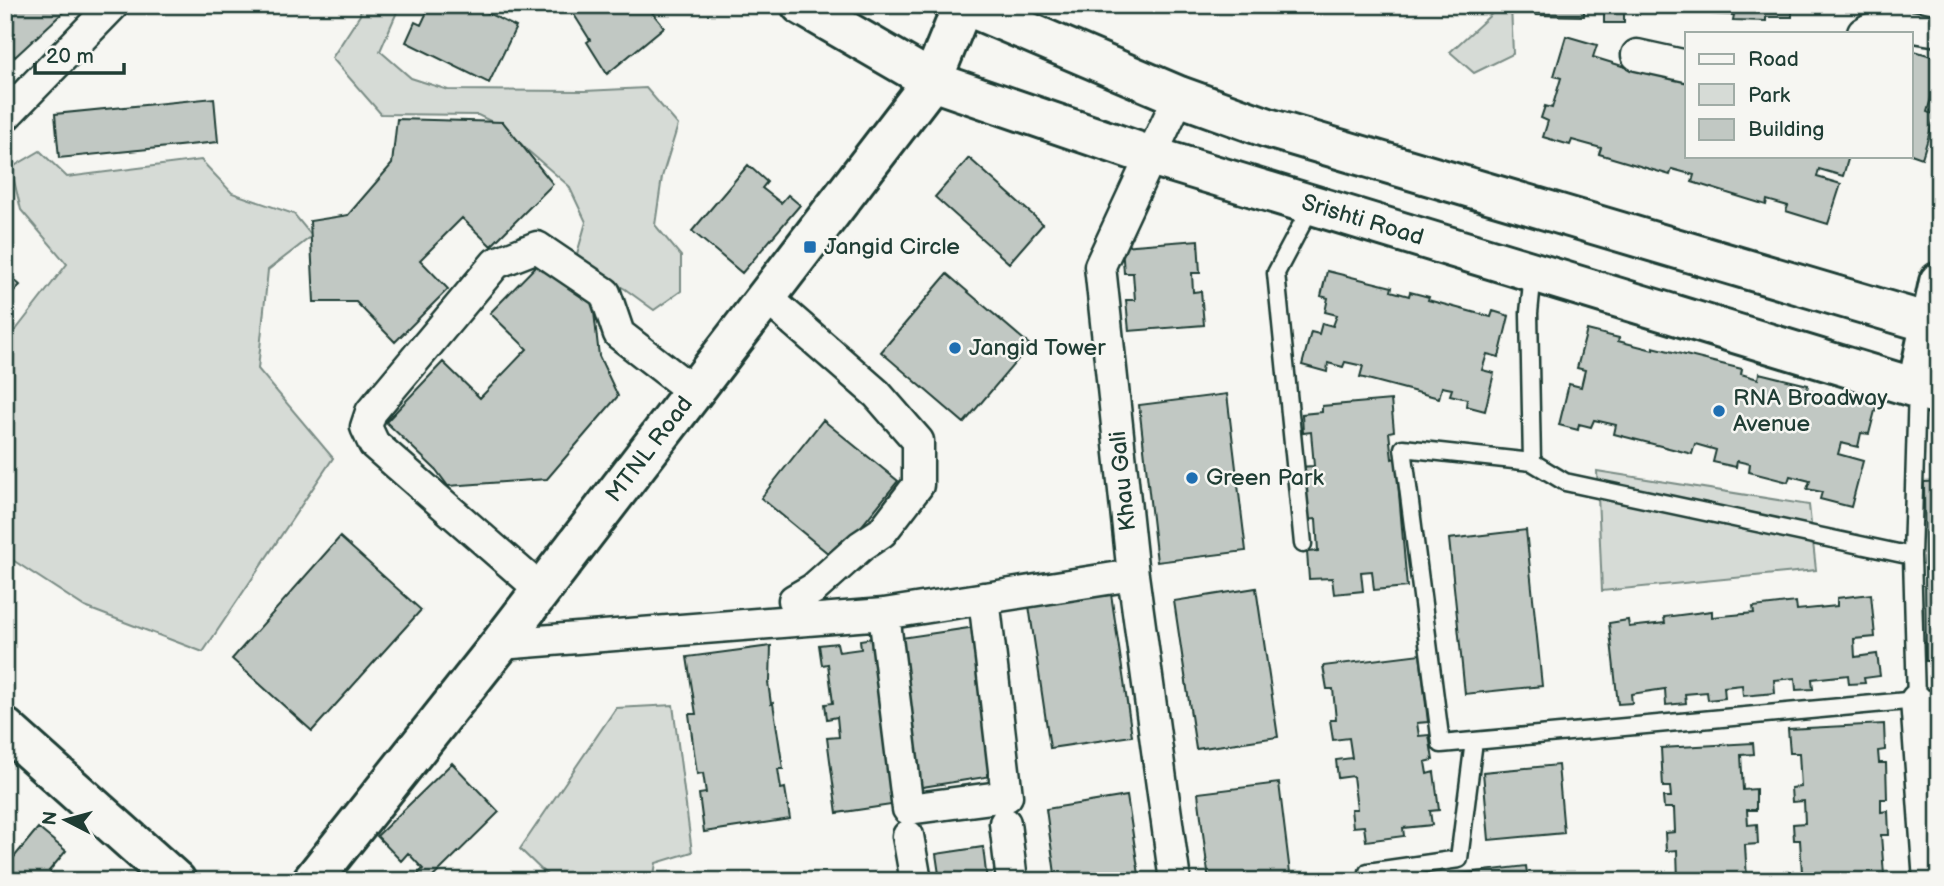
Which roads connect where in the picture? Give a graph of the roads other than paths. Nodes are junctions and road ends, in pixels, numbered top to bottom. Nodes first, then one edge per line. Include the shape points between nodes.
1 (113, 5) edge
2 (801, 5) edge
3 (964, 5) edge
4 (1939, 31) edge
5 (1864, 32) edge
6 (1637, 55) dead end
7 (1685, 66) edge
8 (932, 81) junction
9 (1179, 96) junction
10 (5, 116) edge
11 (1151, 156) junction
12 (1312, 205) junction
13 (1534, 272) junction
14 (1939, 282) edge
15 (766, 297) junction
16 (1934, 324) edge
17 (694, 391) junction
18 (1928, 391) edge
19 (1532, 462) junction
20 (1303, 544) dead end
21 (1912, 556) junction
22 (1133, 575) junction
23 (541, 590) junction
24 (984, 598) junction
25 (794, 600) dead end
26 (884, 614) junction
27 (500, 643) junction
28 (1927, 699) edge
29 (5, 728) edge
30 (1474, 741) junction
31 (1005, 823) dead end
32 (908, 836) dead end
33 (1368, 872) dead end
34 (176, 881) edge
35 (312, 881) edge
36 (916, 881) edge
37 (1013, 881) edge
38 (1175, 881) edge
39 (1929, 881) edge

1 - 10 street
2 - 8 main road, Srishti Road
3 - 8 main road, MTNL Road
3 - 9 main road
4 - 5 street via 1892,24 1874,25
6 - 7 street
8 - 11 main road, Srishti Road
8 - 15 main road, MTNL Road
9 - 11 street, Khau Gali
9 - 16 main road via 1268,128
11 - 12 main road, Srishti Road
11 - 22 street, Khau Gali via 1100,266
12 - 13 main road, Srishti Road
12 - 20 lane via 1276,273
13 - 18 main road, Srishti Road
13 - 19 lane via 1529,313
14 - 16 main road
15 - 17 main road, MTNL Road
15 - 25 street via 877,394 918,440 918,485 890,523
16 - 18 main road
17 - 23 main road, MTNL Road
17 - 23 street via 619,334 605,293 537,247 496,263 371,412 366,427 374,444
18 - 21 lane
19 - 21 lane via 1564,482
19 - 30 lane via 1403,448 1441,744
21 - 28 lane
22 - 24 street
22 - 38 street, Khau Gali
23 - 27 main road, MTNL Road
24 - 26 street
24 - 26 street via 1007,796 908,809
26 - 27 street
27 - 35 main road, MTNL Road
28 - 30 lane
28 - 39 street
29 - 34 main road
30 - 33 lane via 1459,859
31 - 37 street
32 - 36 street

